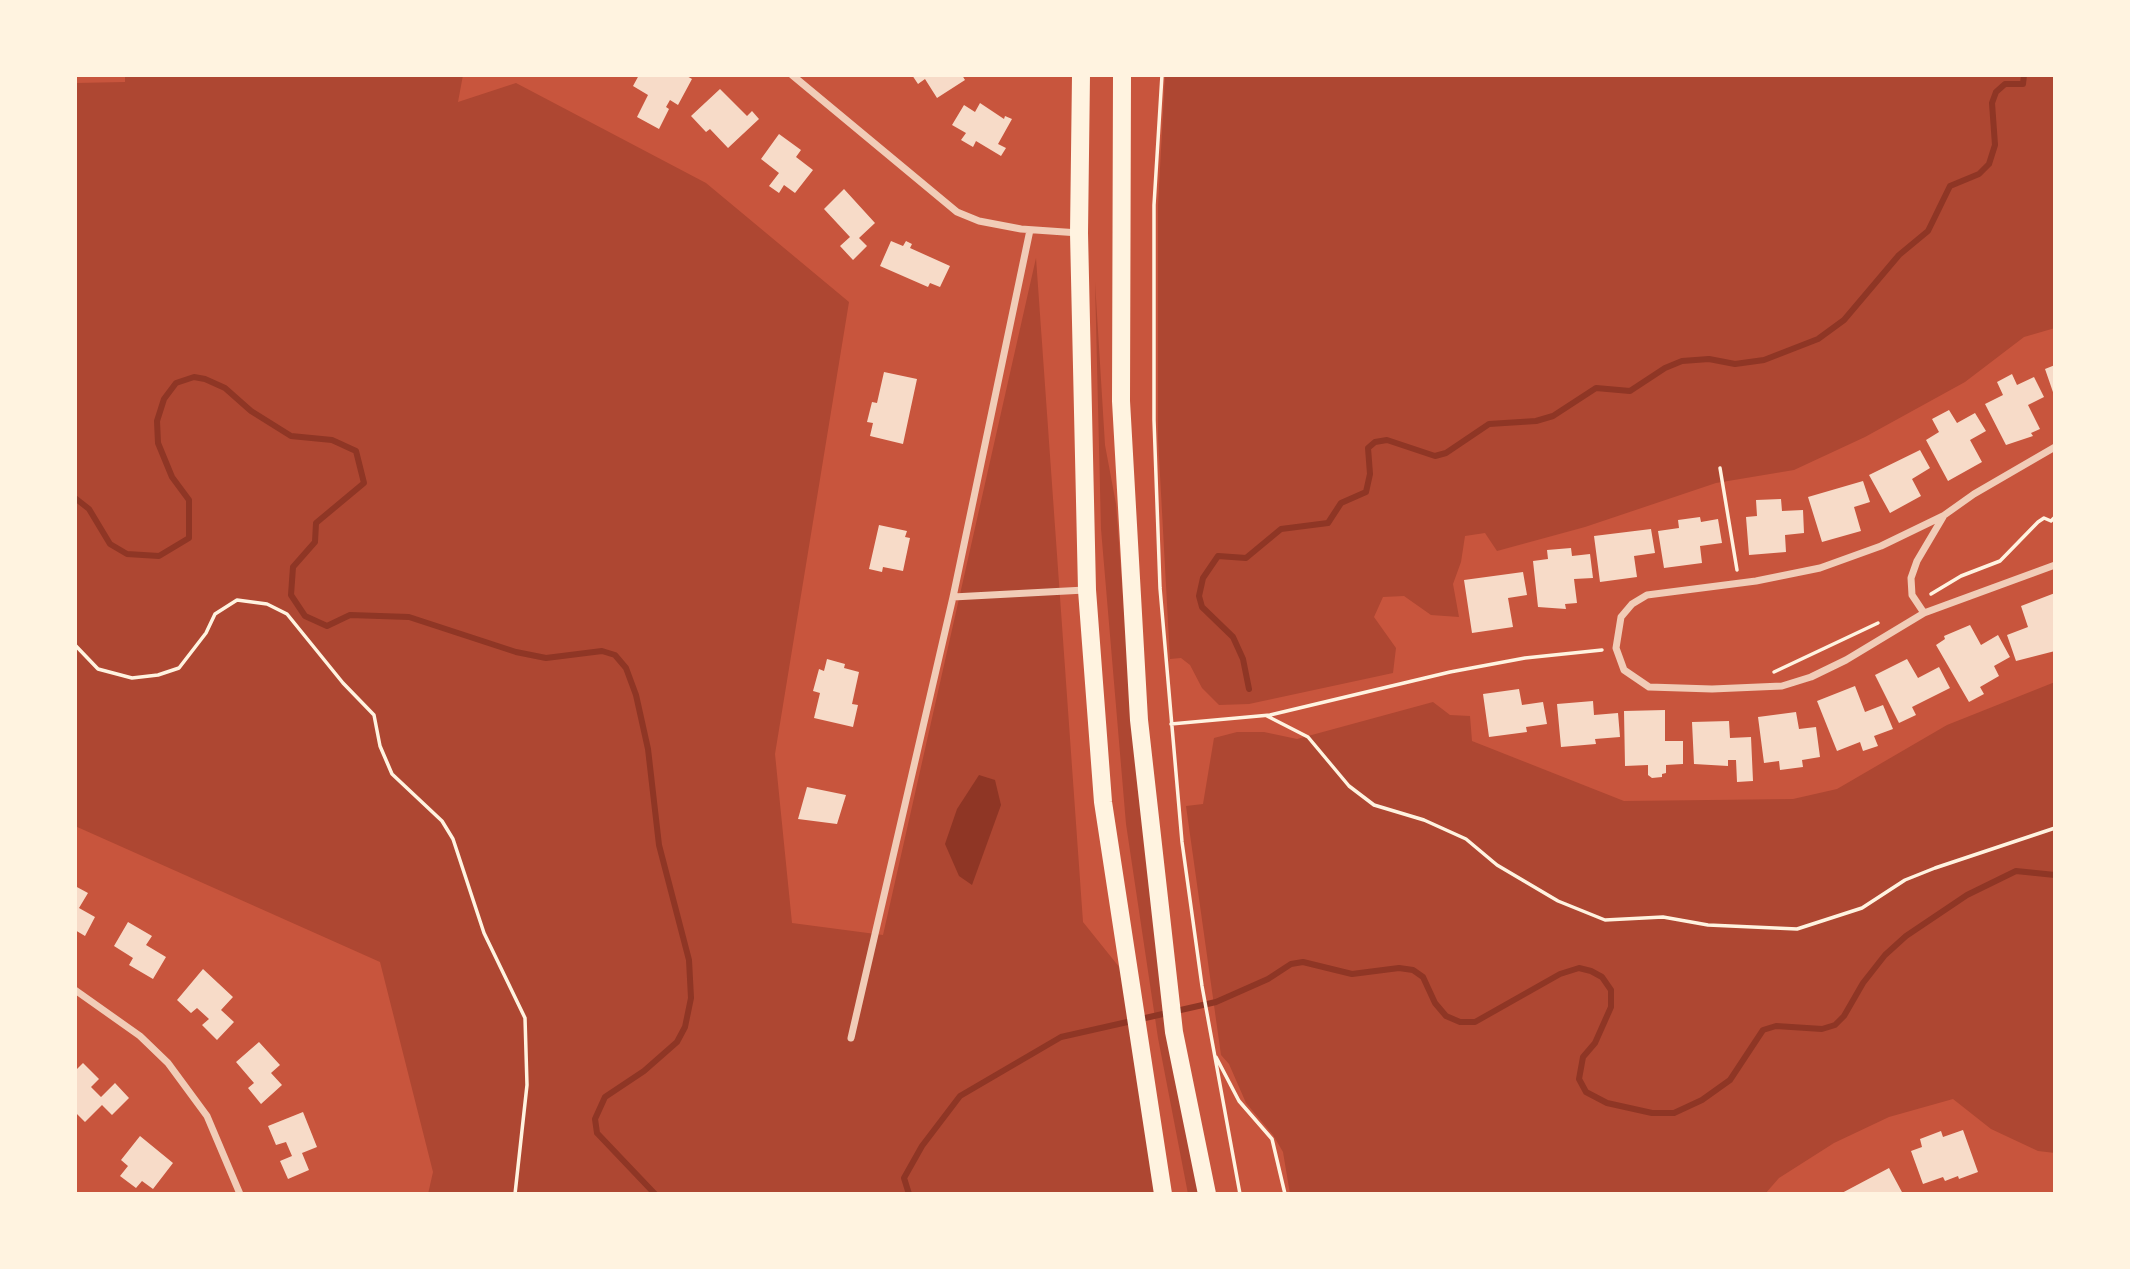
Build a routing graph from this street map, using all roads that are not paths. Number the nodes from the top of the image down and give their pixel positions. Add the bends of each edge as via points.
1 (792, 75) edge
2 (1081, 75) edge
3 (1122, 75) edge
4 (1031, 230) junction
5 (1079, 233) junction
6 (2055, 447) edge
7 (1943, 516) junction
8 (2055, 565) edge
9 (1087, 590) junction
10 (953, 597) junction
11 (1924, 614) junction
12 (75, 990) edge
13 (851, 1038) dead end
14 (240, 1194) edge
15 (1163, 1194) edge
16 (1207, 1194) edge

1 - 4 street via 957,212 979,221
2 - 5 main road
3 - 16 main road via 1121,401 1139,720 1174,1032
4 - 5 street
4 - 10 street
5 - 9 main road
6 - 7 street
7 - 11 street via 1911,578 1912,594
7 - 11 street via 1820,568 1647,595 1621,617 1616,648 1624,670 1649,687 1782,686 1846,660
8 - 11 street
9 - 10 street
9 - 15 main road via 1103,802
10 - 13 street
12 - 14 street via 141,1036 168,1063 207,1116

